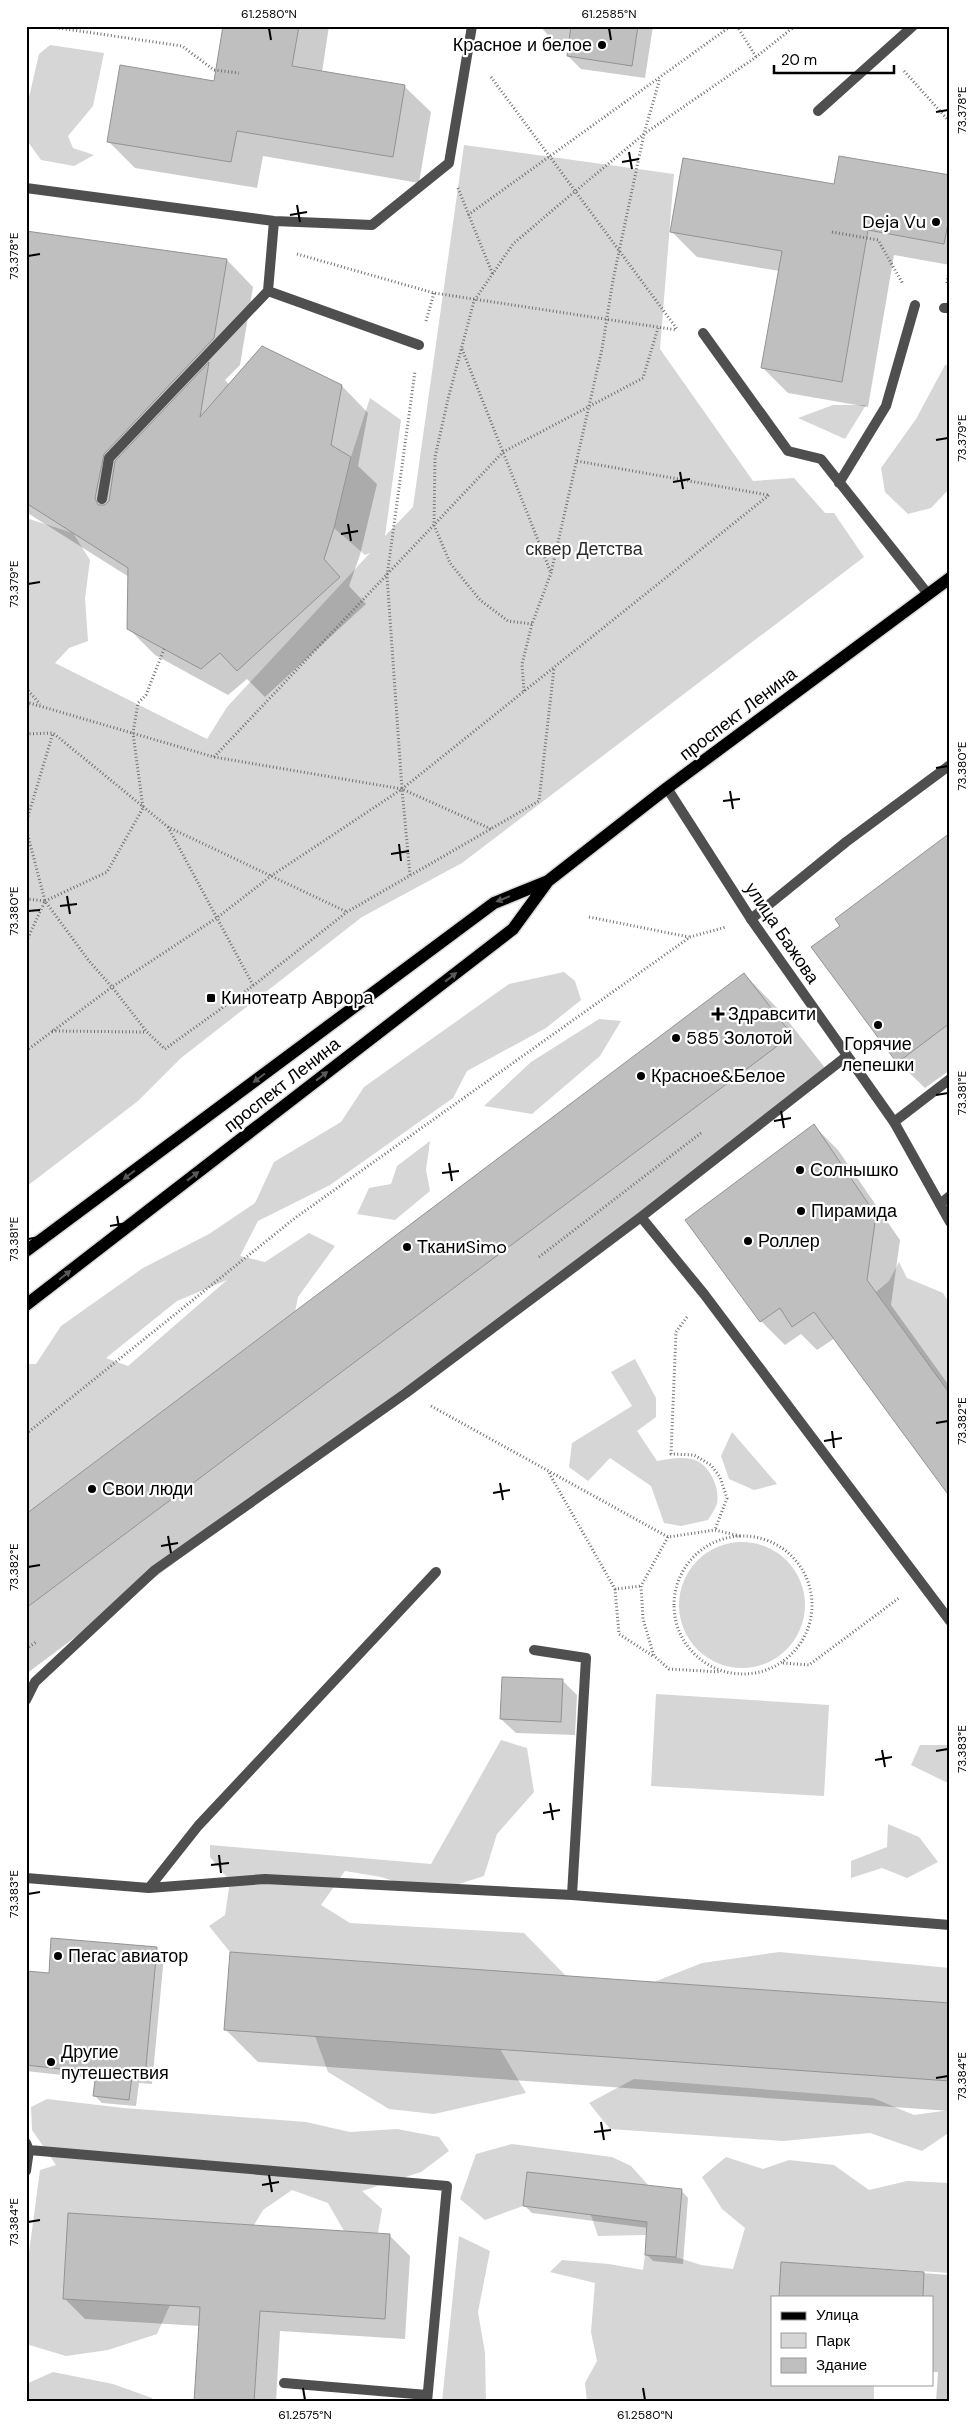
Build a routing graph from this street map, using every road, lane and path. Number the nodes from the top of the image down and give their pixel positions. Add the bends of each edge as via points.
1 (45, 26) edge
2 (472, 26) edge
3 (731, 26) edge
4 (737, 26) edge
5 (795, 26) edge
6 (913, 26) edge
7 (469, 47) junction
8 (886, 50) junction
9 (756, 56) junction
10 (239, 73) dead end
11 (660, 78) junction
12 (818, 111) dead end
13 (950, 122) edge
14 (644, 134) junction
15 (549, 157) junction
16 (448, 163) junction
17 (26, 188) edge
18 (576, 192) junction
19 (468, 214) junction
20 (274, 221) junction
21 (832, 232) dead end
22 (272, 247) junction
23 (619, 253) junction
24 (493, 276) junction
25 (268, 291) junction
26 (434, 293) junction
27 (474, 301) junction
28 (915, 305) joint
29 (606, 319) junction
30 (658, 328) junction
31 (677, 330) junction
32 (704, 333) joint
33 (419, 345) junction
34 (462, 348) junction
35 (589, 406) junction
36 (503, 452) junction
37 (577, 461) junction
38 (839, 482) junction
39 (102, 499) dead end
40 (434, 525) junction
41 (551, 573) junction
42 (387, 576) junction
43 (950, 578) edge
44 (928, 594) junction
45 (532, 624) junction
46 (164, 649) dead end
47 (554, 668) junction
48 (26, 688) edge
49 (524, 691) junction
50 (26, 702) edge
51 (41, 706) junction
52 (53, 733) junction
53 (133, 733) junction
54 (26, 734) edge
55 (214, 757) junction
56 (950, 766) edge
57 (667, 788) junction
58 (402, 789) junction
59 (142, 808) junction
60 (26, 822) edge
61 (168, 827) junction
62 (26, 828) edge
63 (492, 829) junction
64 (410, 875) junction
65 (271, 876) junction
66 (548, 881) junction
67 (26, 899) edge
68 (45, 901) junction
69 (347, 912) junction
70 (589, 916) dead end
71 (218, 917) junction
72 (751, 919) junction
73 (690, 937) junction
74 (26, 942) edge
75 (254, 985) junction
76 (112, 987) junction
77 (52, 1031) junction
78 (147, 1032) junction
79 (26, 1051) edge
80 (847, 1056) junction
81 (950, 1079) edge
82 (894, 1122) junction
83 (950, 1196) edge
84 (940, 1204) junction
85 (641, 1217) junction
86 (950, 1222) edge
87 (26, 1250) edge
88 (704, 1294) junction
89 (26, 1305) edge
90 (406, 1393) junction
91 (26, 1434) edge
92 (548, 1472) junction
93 (715, 1530) junction
94 (742, 1536) junction
95 (668, 1537) junction
96 (436, 1572) dead end
97 (921, 1582) junction
98 (641, 1586) junction
99 (615, 1589) junction
100 (950, 1621) edge
101 (534, 1650) dead end
102 (654, 1656) junction
103 (782, 1663) junction
104 (725, 1672) junction
105 (26, 1700) edge
106 (26, 1878) edge
107 (149, 1888) junction
108 (572, 1895) junction
109 (950, 1925) edge
110 (27, 2147) edge
111 (26, 2171) edge
112 (284, 2383) dead end
113 (427, 2398) edge

1 - 10 path via 182,46 214,70
2 - 7 street
3 - 11 path
4 - 9 path
5 - 9 path
6 - 8 street
7 - 15 path
7 - 16 street
8 - 12 street
8 - 13 path
9 - 14 path
11 - 14 path
11 - 15 path
14 - 18 path
14 - 23 path
15 - 18 path
15 - 19 path
16 - 19 path
16 - 20 street via 372,226
17 - 20 street
18 - 23 path
18 - 24 path via 513,244
19 - 24 path
20 - 22 street
21 - 28 path via 878,240
22 - 25 street
22 - 26 path
23 - 29 path
23 - 31 path
24 - 27 path
25 - 33 street
25 - 39 street via 109,458
26 - 27 path
26 - 33 path
27 - 29 path
27 - 34 path
28 - 38 street via 886,406
29 - 30 path
29 - 35 path
30 - 31 path
30 - 35 path via 643,378
31 - 32 path
32 - 38 street via 788,451 821,459
33 - 42 path
34 - 36 path
34 - 40 path via 435,457
35 - 36 path
35 - 37 path
36 - 40 path
36 - 41 path
37 - 41 path
37 - 47 path via 769,495
38 - 44 street
40 - 42 path
40 - 45 path via 450,563 480,600 508,621
41 - 45 path
42 - 55 path
42 - 58 path
43 - 44 main road, проспект Ленина
44 - 57 main road, проспект Ленина
45 - 49 path via 522,664
46 - 53 path via 146,694 138,703
47 - 49 path
47 - 63 path via 539,801
48 - 51 path
49 - 58 path
50 - 51 path
51 - 53 path
52 - 54 path
52 - 59 path
52 - 60 path
53 - 55 path
53 - 59 path
55 - 58 path
56 - 72 street via 846,842
57 - 66 main road, проспект Ленина
57 - 72 street, улица Бажова
58 - 63 path
58 - 64 path
58 - 65 path
59 - 61 path
59 - 68 path via 107,872
61 - 65 path
61 - 71 path
62 - 68 path
63 - 64 path
64 - 69 path
65 - 69 path
65 - 71 path
66 -> 87 main road, проспект Ленина via 494,903
89 -> 66 main road, проспект Ленина via 513,929
67 - 68 path
68 - 74 path
68 - 76 path via 88,961
69 - 75 path
70 - 73 path
71 - 75 path
71 - 76 path
72 - 73 path
72 - 80 street, улица Бажова
73 - 91 path via 295,1218
75 - 78 path via 165,1049
76 - 77 path
76 - 78 path
77 - 78 path
77 - 79 path
80 - 82 street, улица Бажова
80 - 85 street
81 - 82 street
82 - 84 street, улица Бажова
83 - 84 street
84 - 86 street, улица Бажова
85 - 88 street
85 - 90 street
88 - 93 path via 676,1332 671,1454 694,1455 711,1465 720,1477 727,1498
88 - 97 street
90 - 92 path
90 - 105 street via 155,1570 35,1682
92 - 95 path
92 - 99 path
93 - 94 path
93 - 95 path
94 - 103 path via 761,1538 779,1546 795,1559 806,1575 812,1594 812,1614 807,1633 797,1650
94 - 104 path via 722,1539 689,1561 674,1597 680,1636 707,1665
95 - 98 path
96 - 107 street via 198,1826
97 - 100 street
97 - 103 path via 809,1665
98 - 99 path
98 - 102 path via 643,1619
99 - 102 path via 619,1634
101 - 108 street via 586,1658
102 - 104 path via 669,1669
103 - 104 path via 764,1672 745,1675
106 - 107 street
107 - 108 street via 265,1880
108 - 109 street
110 - 111 street
110 - 113 street via 446,2186
112 - 113 street

